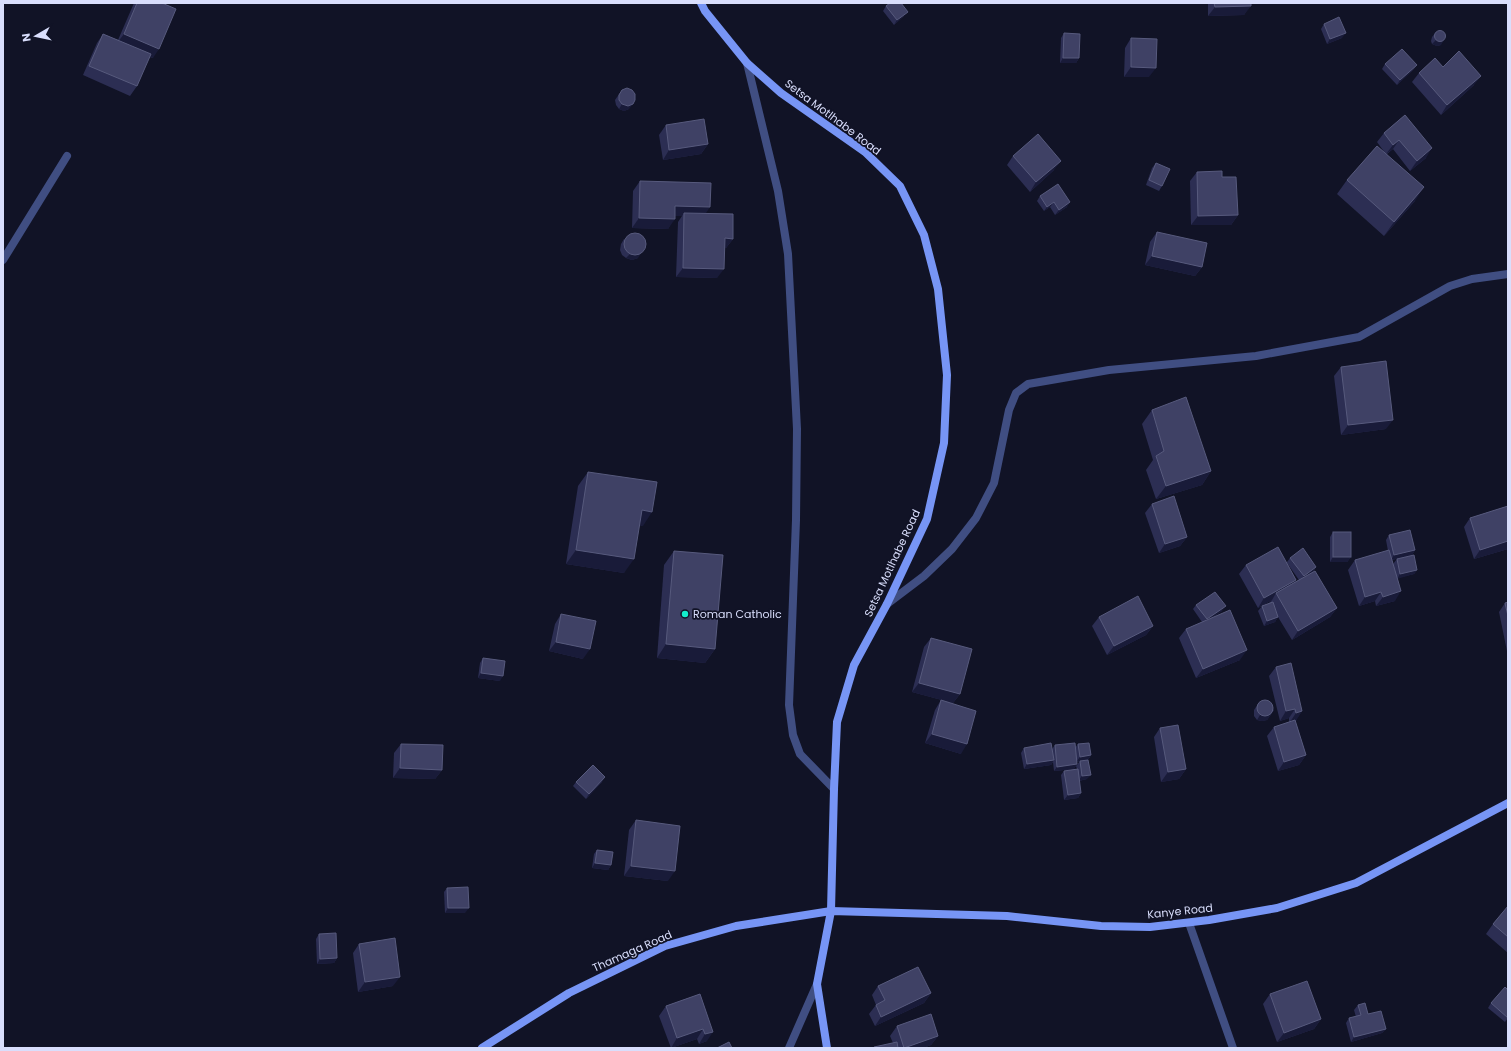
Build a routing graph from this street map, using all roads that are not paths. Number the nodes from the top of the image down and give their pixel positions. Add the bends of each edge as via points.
1 (701, 3) edge
2 (747, 63) junction
3 (67, 156) dead end
4 (3, 260) edge
5 (1508, 274) edge
6 (887, 604) junction
7 (834, 789) junction
8 (1508, 803) edge
9 (831, 911) junction
10 (1190, 922) junction
11 (817, 984) junction
12 (482, 1048) edge
13 (789, 1048) edge
14 (827, 1048) edge
15 (1233, 1048) edge

1 - 2 street, Setsa Motlhabe Road
2 - 6 street, Setsa Motlhabe Road via 780,93 865,152 900,186 924,235 938,289 947,376 944,443 927,519
2 - 7 street via 778,191 788,254 797,430 789,705 793,735 800,754
3 - 4 street
5 - 6 street via 1472,279 1450,286 1359,337 1256,356 1109,370 1028,384 1016,393 1009,410 994,483 976,518 952,549 924,576
6 - 7 street, Setsa Motlhabe Road via 854,665 839,715
7 - 9 street, Setsa Motlhabe Road
8 - 10 street, Kanye Road via 1356,883 1277,908
9 - 10 street, Kanye Road via 1007,916 1101,926 1150,927
9 - 11 street, Setsa Motlhabe Road
9 - 12 street, Thamaga Road via 736,926 665,946 569,993
10 - 15 street
11 - 13 street
11 - 14 street, Setsa Motlhabe Road

